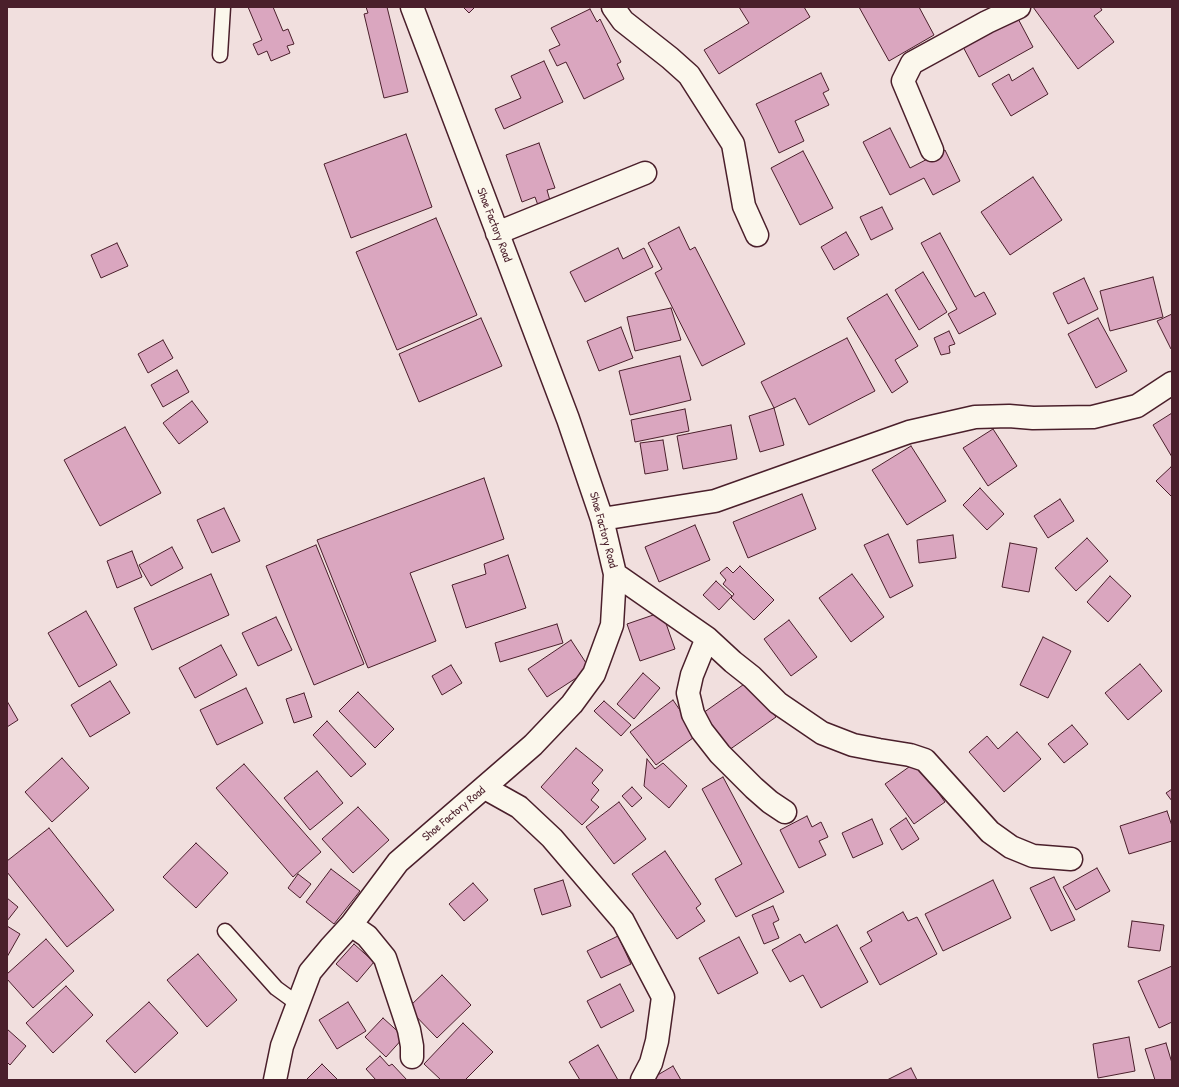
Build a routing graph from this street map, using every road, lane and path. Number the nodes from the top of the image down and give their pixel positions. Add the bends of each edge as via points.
1 (223, 7) edge
2 (412, 7) edge
3 (613, 7) edge
4 (1019, 7) edge
5 (220, 55) dead end
6 (932, 150) dead end
7 (645, 173) dead end
8 (497, 233) junction
9 (757, 235) dead end
10 (1172, 383) edge
11 (602, 519) junction
12 (615, 574) junction
13 (707, 638) junction
14 (485, 788) junction
15 (785, 812) dead end
16 (1071, 859) dead end
17 (351, 925) junction
18 (225, 931) dead end
19 (298, 1004) junction
20 (412, 1057) dead end
21 (274, 1080) edge
22 (642, 1080) edge

1 - 5 lane
2 - 8 street, Shoe Factory Road
3 - 9 street via 623,20 689,75 733,144 744,206
4 - 6 street via 912,63 903,81
7 - 8 street
8 - 11 street, Shoe Factory Road via 568,419
10 - 11 street via 1137,406 1093,418 975,417 909,432 715,501
11 - 12 street, Shoe Factory Road
12 - 13 street
12 - 14 street, Shoe Factory Road via 612,625 594,674 572,704 533,745
13 - 15 street via 692,675 688,693 693,714 702,731 720,754 754,788
13 - 16 street via 778,703 822,733 853,745 925,760 990,832 1011,847 1033,856
14 - 17 street, Shoe Factory Road via 398,862
14 - 22 street via 519,807 552,838 623,920 662,997 657,1041 651,1063
17 - 19 street, Shoe Factory Road via 310,972
17 - 20 street via 367,936 385,958 409,1030
18 - 19 lane via 276,988
19 - 21 street, Shoe Factory Road via 282,1046

